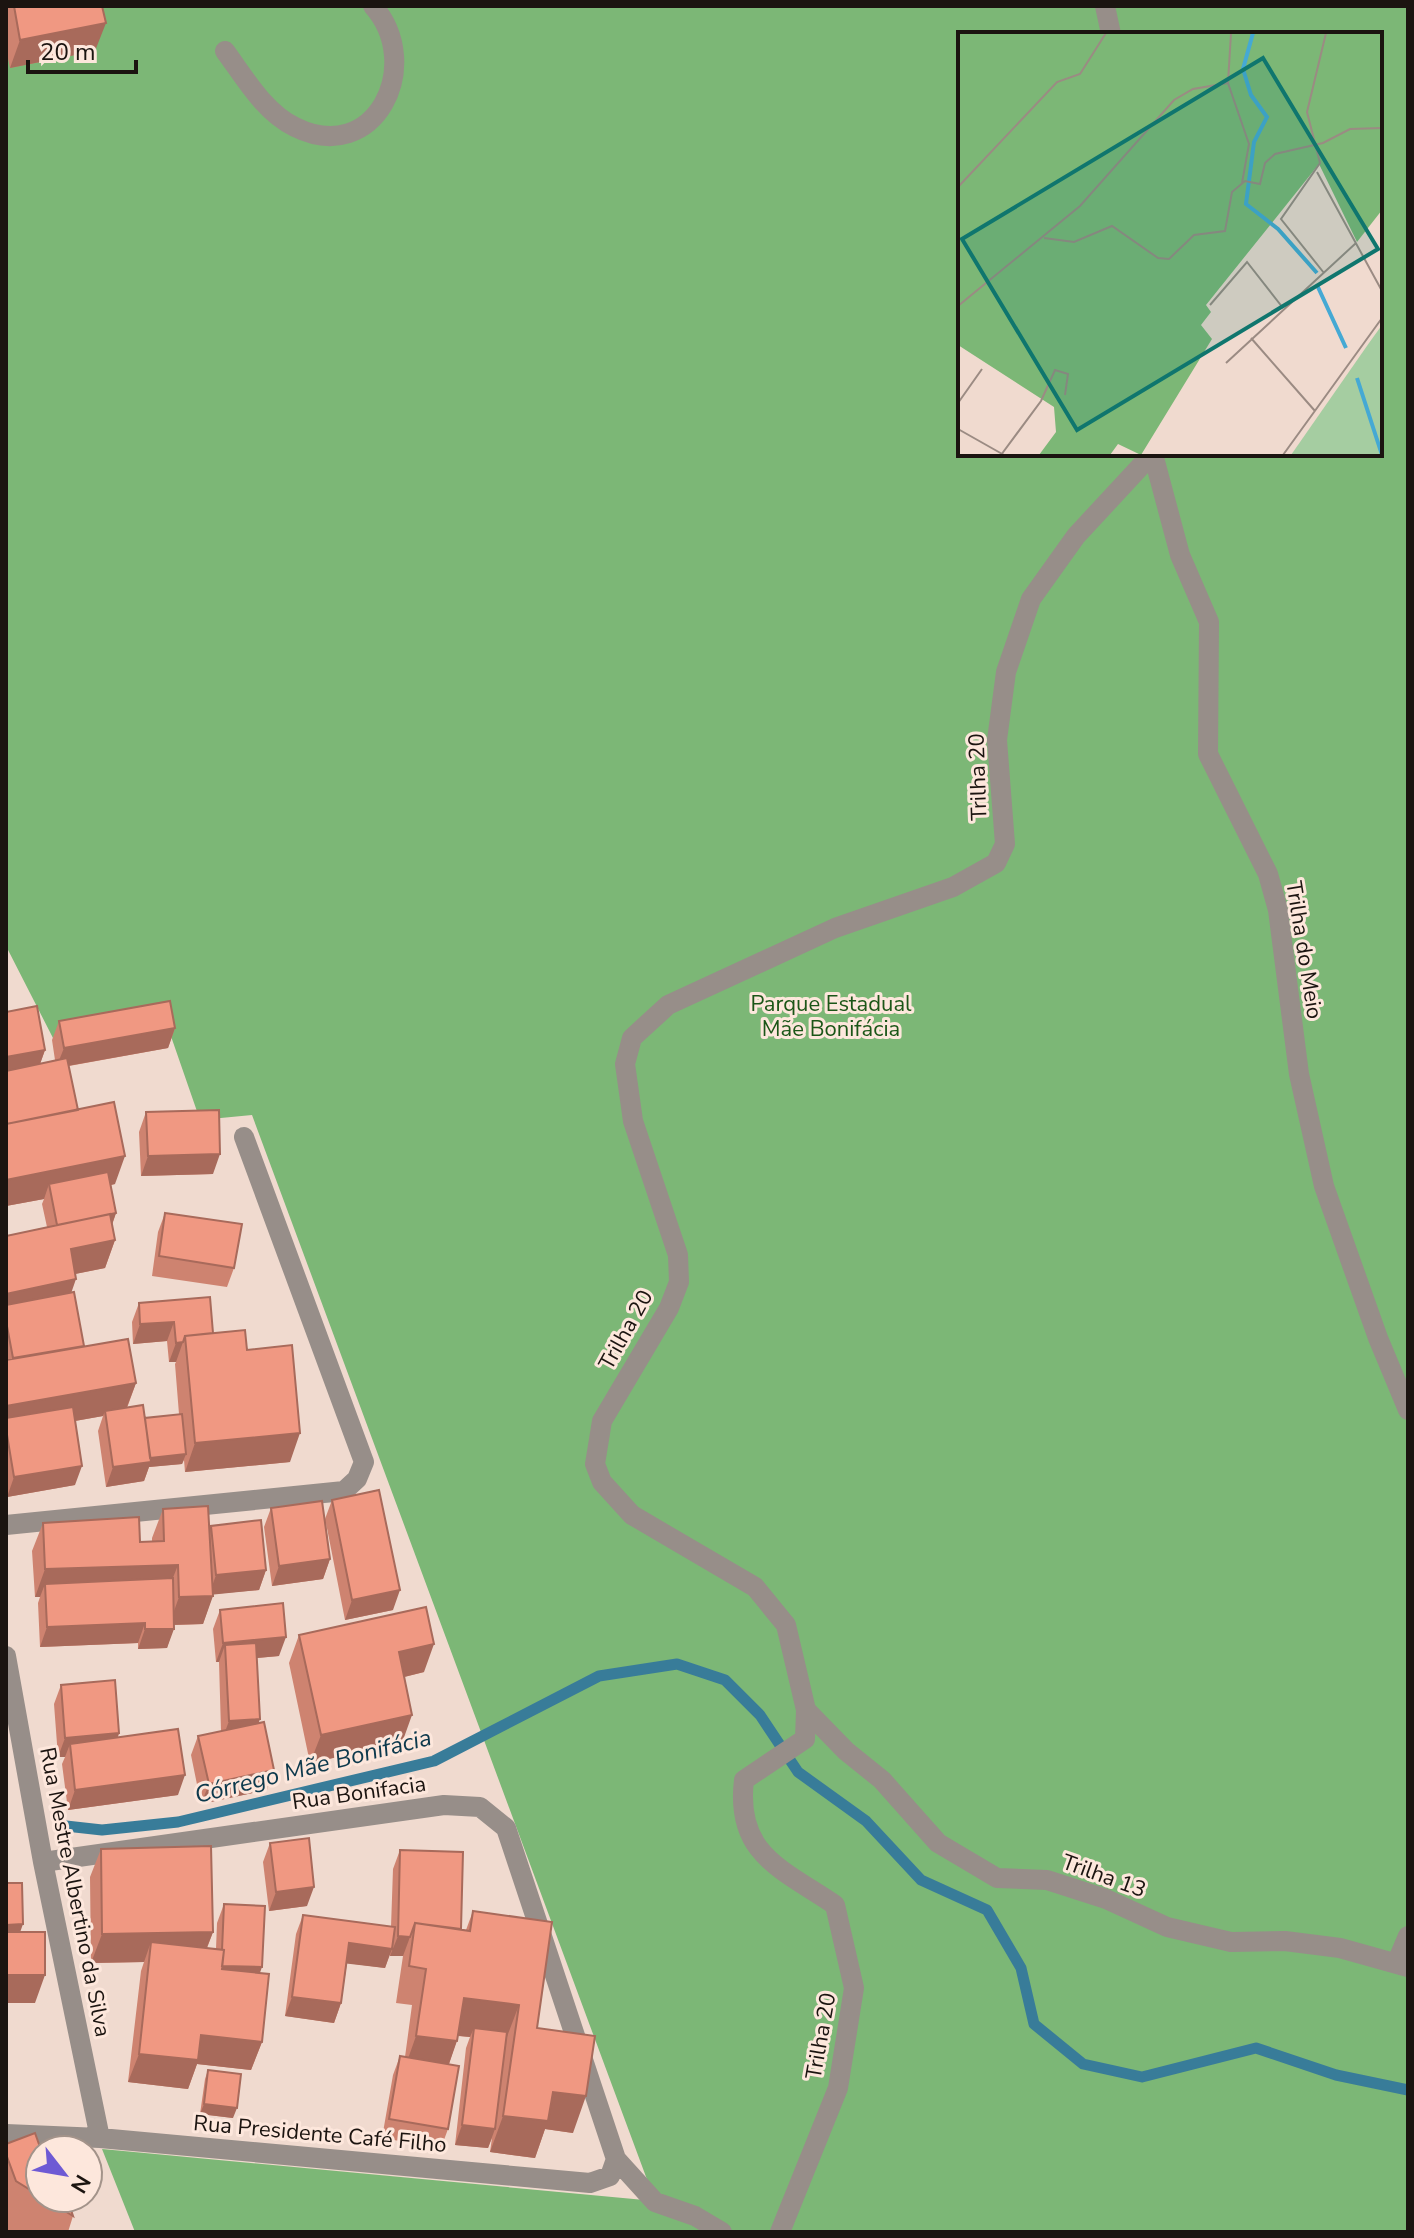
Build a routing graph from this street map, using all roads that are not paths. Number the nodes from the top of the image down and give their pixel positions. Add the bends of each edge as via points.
1 (373, 6) edge
2 (1105, 6) edge
3 (1111, 32) edge
4 (225, 51) dead end
5 (1151, 456) edge
6 (1154, 456) edge
7 (244, 1137) dead end
8 (1408, 1410) edge
9 (6, 1525) edge
10 (6, 1656) edge
11 (806, 1710) junction
12 (43, 1862) junction
13 (1408, 1936) edge
14 (1402, 1964) edge
15 (99, 2134) edge
16 (104, 2138) edge
17 (616, 2159) junction
18 (722, 2232) edge
19 (780, 2232) edge

1 - 4 street via 394,46 394,78 385,105 364,128 334,136 296,128 264,104
2 - 3 street
5 - 11 street, Trilha 20 via 1076,536 1031,599 1006,672 997,740 1005,844 996,863 953,887 835,928 668,1005 632,1038 625,1064 633,1121 678,1255 679,1282 602,1421 595,1464 602,1482 632,1515 755,1587 786,1625
6 - 8 street, Trilha do Meio via 1180,555 1209,622 1208,754 1268,874 1278,910 1299,1074 1324,1186
7 - 9 street via 364,1462 357,1479 344,1491
10 - 12 street, Rua Mestre Albertino da Silva
11 - 14 street, Trilha 13 via 882,1780 938,1843 997,1878 1047,1880 1167,1927 1231,1942 1285,1941
11 - 19 street, Trilha 20 via 805,1739 744,1780 741,1806 760,1855 835,1905 854,1988 838,2088
12 - 15 street, Rua Mestre Albertino da Silva
12 - 17 street, Rua Bonifacia via 444,1805 480,1807 506,1828
13 - 14 street
16 - 17 street, Rua Presidente Café Filho via 590,2183 610,2176
17 - 18 street via 655,2202

